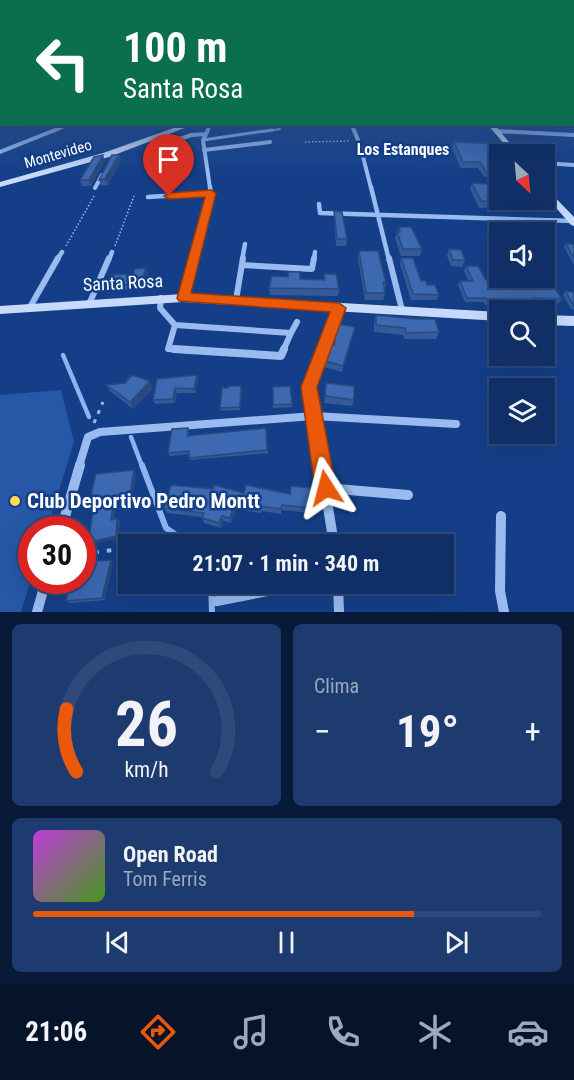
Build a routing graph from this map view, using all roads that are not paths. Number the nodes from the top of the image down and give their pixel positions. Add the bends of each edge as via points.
1 (64, 126) edge
2 (187, 126) edge
3 (210, 126) edge
4 (352, 126) edge
5 (492, 126) edge
6 (280, 129) dead end
7 (496, 131) junction
8 (574, 135) edge
9 (204, 137) junction
10 (181, 138) junction
11 (270, 142) dead end
12 (507, 144) edge
13 (204, 150) junction
14 (0, 152) edge
15 (176, 162) dead end
16 (555, 164) edge
17 (574, 165) edge
18 (106, 168) edge
19 (154, 168) dead end
20 (0, 185) edge
21 (95, 188) dead end
22 (211, 193) junction
23 (148, 198) dead end
24 (555, 201) edge
25 (319, 204) dead end
26 (377, 216) junction
27 (573, 222) edge
28 (245, 244) dead end
29 (62, 252) road end
30 (112, 252) road end
31 (315, 252) dead end
32 (242, 265) junction
33 (161, 298) junction
34 (183, 298) junction
35 (236, 300) junction
36 (90, 302) junction
37 (30, 307) junction
38 (339, 308) junction
39 (0, 310) edge
40 (402, 310) junction
41 (489, 316) edge
42 (555, 320) edge
43 (574, 321) edge
44 (297, 322) dead end
45 (175, 325) junction
46 (291, 333) junction
47 (314, 416) junction
48 (456, 424) dead end
49 (326, 488) junction
50 (408, 495) dead end
51 (65, 516) edge
52 (501, 516) dead end
53 (333, 534) edge
54 (42, 594) edge
55 (252, 594) edge
56 (338, 594) edge
57 (217, 601) dead end
58 (37, 612) edge
59 (339, 612) edge
60 (504, 612) edge

1 - 14 street
2 - 20 street, Montevideo via 109,157
3 - 9 street
4 - 26 street
5 - 7 street
6 - 9 lane
7 - 8 street
7 - 12 street
9 - 10 street via 193,134
9 - 13 street
10 - 15 street
10 - 19 street via 163,146
11 - 13 street
13 - 22 street
16 - 17 street
18 - 21 street
22 - 23 street
22 - 34 street
24 - 27 street
25 - 26 street via 320,213
26 - 27 street
26 - 40 street
28 - 32 street
29 - 37 street
30 - 36 street
31 - 32 street via 312,269
32 - 35 street
33 - 34 street, Santa Rosa
33 - 36 street, Santa Rosa
33 - 45 street via 160,308
34 - 35 street, Santa Rosa
35 - 38 street, Santa Rosa
36 - 37 street, Santa Rosa
37 - 39 street, Santa Rosa
38 - 40 street, Santa Rosa
38 - 47 street via 309,387
40 - 41 street, Santa Rosa
42 - 43 street
44 - 46 street
45 - 46 street
45 - 46 street via 168,349 281,356
47 - 48 street
47 - 49 street
47 - 51 street via 100,432 88,437
49 - 50 street
49 - 53 street
52 - 60 street via 500,591
54 - 58 street
55 - 57 street
56 - 59 street

